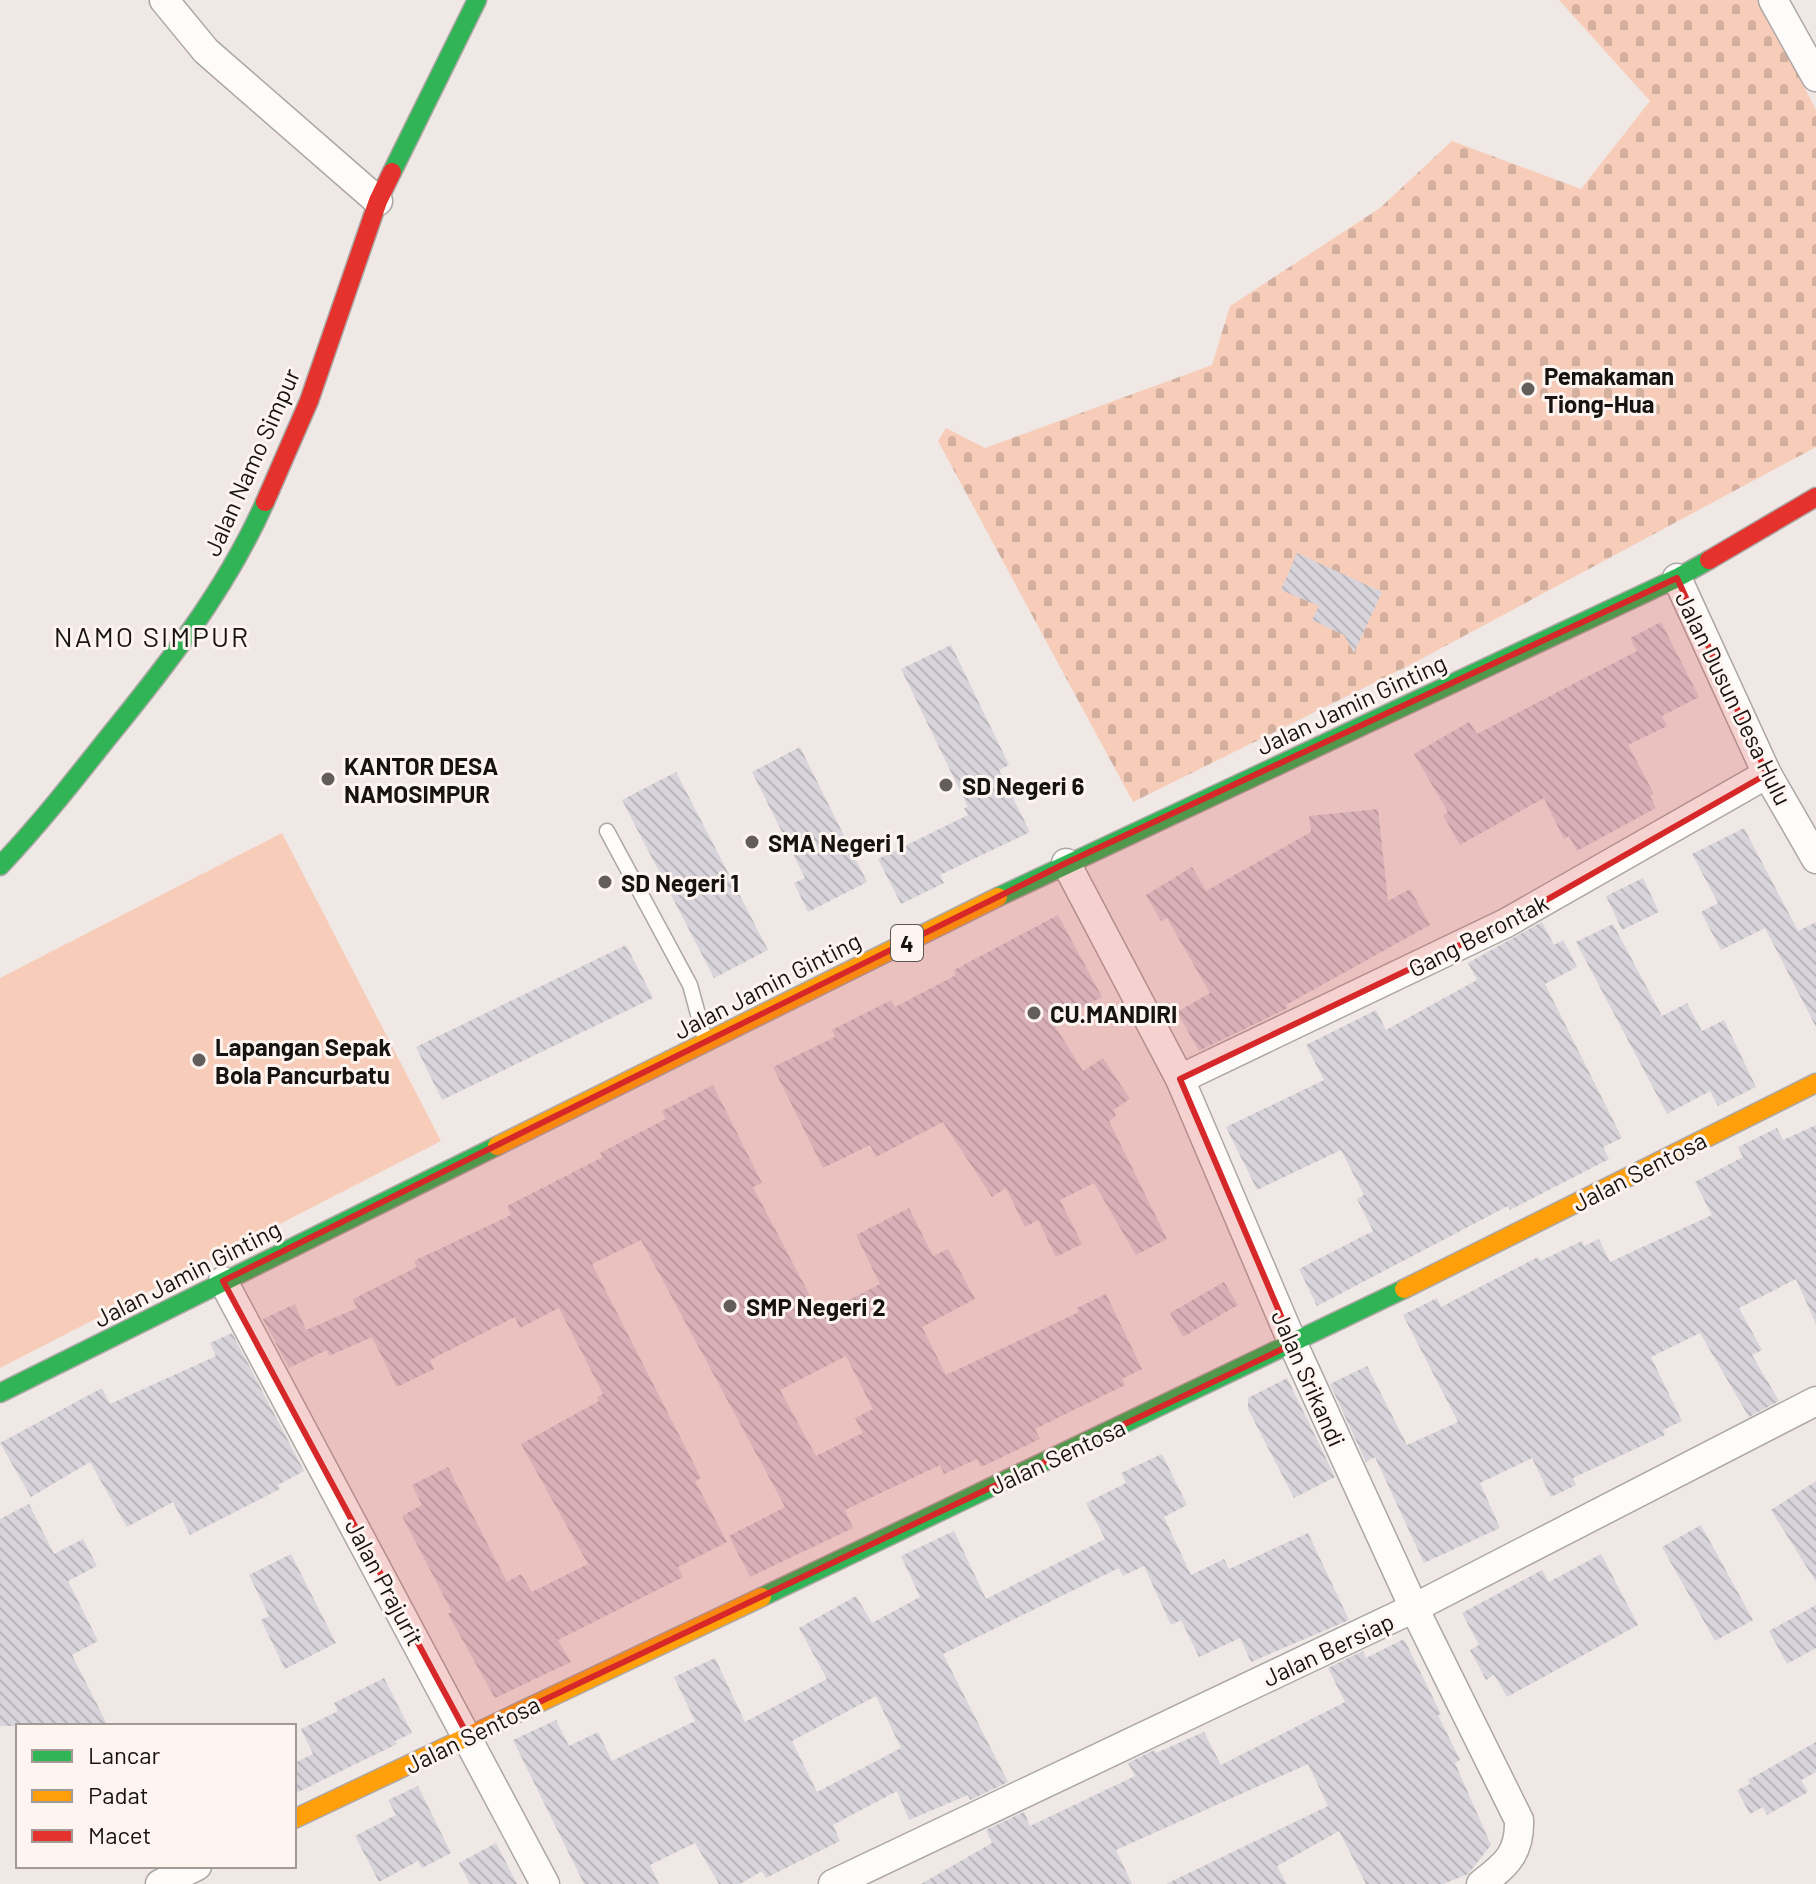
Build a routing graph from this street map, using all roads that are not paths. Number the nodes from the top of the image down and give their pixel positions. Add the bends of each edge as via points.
1 (164, 0) edge
2 (477, 0) edge
3 (1773, 0) edge
4 (1816, 77) edge
5 (378, 201) junction
6 (1816, 497) edge
7 (1677, 578) junction
8 (1767, 774) junction
9 (607, 831) dead end
10 (1816, 859) edge
11 (1066, 863) junction
12 (0, 866) edge
13 (707, 1043) junction
14 (1180, 1079) junction
15 (1816, 1083) edge
16 (223, 1281) junction
17 (1293, 1344) junction
18 (0, 1393) edge
19 (1816, 1401) edge
20 (1414, 1608) junction
21 (468, 1736) junction
22 (296, 1818) edge
23 (193, 1868) edge
24 (160, 1884) edge
25 (545, 1884) edge
26 (833, 1884) edge
27 (1481, 1884) edge

1 - 5 street via 206,51
2 - 5 main road, Jalan Namo Simpur
3 - 4 street
5 - 12 main road, Jalan Namo Simpur via 309,401 247,543 182,646
6 - 7 main road, Jalan Jamin Ginting / 4
7 - 8 street, Jalan Dusun Desa Hulu
7 - 11 main road, Jalan Jamin Ginting / 4
8 - 10 street, Jalan Dusun Desa Hulu
8 - 14 street, Gang Berontak via 1506,923
9 - 13 lane via 690,985
11 - 13 main road, Jalan Jamin Ginting / 4
11 - 14 street, Jalan Srikandi
13 - 16 main road, Jalan Jamin Ginting / 4
14 - 17 street, Jalan Srikandi
15 - 17 main road, Jalan Sentosa
16 - 18 main road, Jalan Jamin Ginting / 4
16 - 21 street, Jalan Prajurit
17 - 20 street, Jalan Srikandi
17 - 21 main road, Jalan Sentosa
19 - 20 street, Jalan Bersiap
20 - 26 street, Jalan Bersiap
20 - 27 street, Jalan Srikandi via 1519,1820 1520,1843 1501,1869
21 - 22 main road, Jalan Sentosa
21 - 25 street, Jalan Prajurit
23 - 24 street

